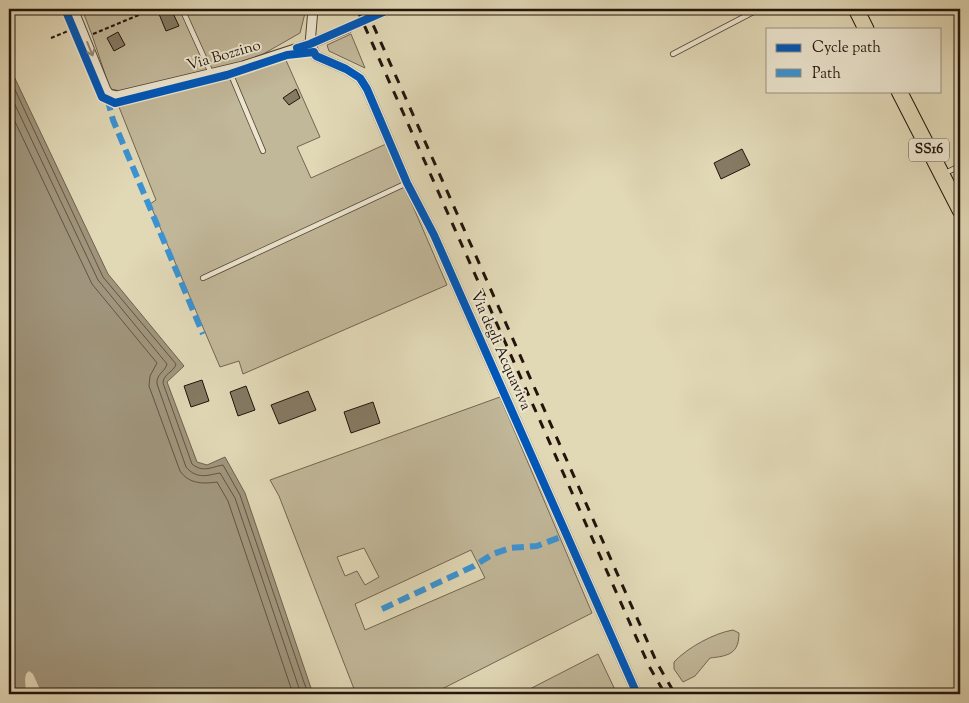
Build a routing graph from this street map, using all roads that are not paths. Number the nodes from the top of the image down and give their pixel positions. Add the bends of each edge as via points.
1 (73, 9) edge
2 (182, 9) edge
3 (313, 9) edge
4 (390, 9) edge
5 (759, 9) edge
6 (856, 9) edge
7 (373, 16) tunnel mouth
8 (348, 28) tunnel mouth
9 (866, 28) edge
10 (310, 44) junction
11 (673, 54) dead end
12 (229, 70) junction
13 (211, 75) junction
14 (900, 92) edge
15 (263, 151) dead end
16 (960, 166) edge
17 (942, 175) junction
18 (407, 183) junction
19 (960, 210) edge
20 (203, 278) dead end
21 (637, 694) edge

1 -> 13 street, Via Bozzino via 106,90 113,95 121,96
2 - 13 lane
3 - 10 street
4 - 7 street
5 - 11 lane
6 - 9 main road
8 - 10 street, Via Bozzino
10 - 12 street, Via Bozzino
10 - 18 street, Via degli Acquaviva via 316,56 360,78
12 - 13 street, Via Bozzino
12 - 15 lane
14 - 17 main road, SS16
16 - 17 lane
17 - 19 main road, SS16
18 - 20 lane
18 - 21 street, Via degli Acquaviva via 434,235

